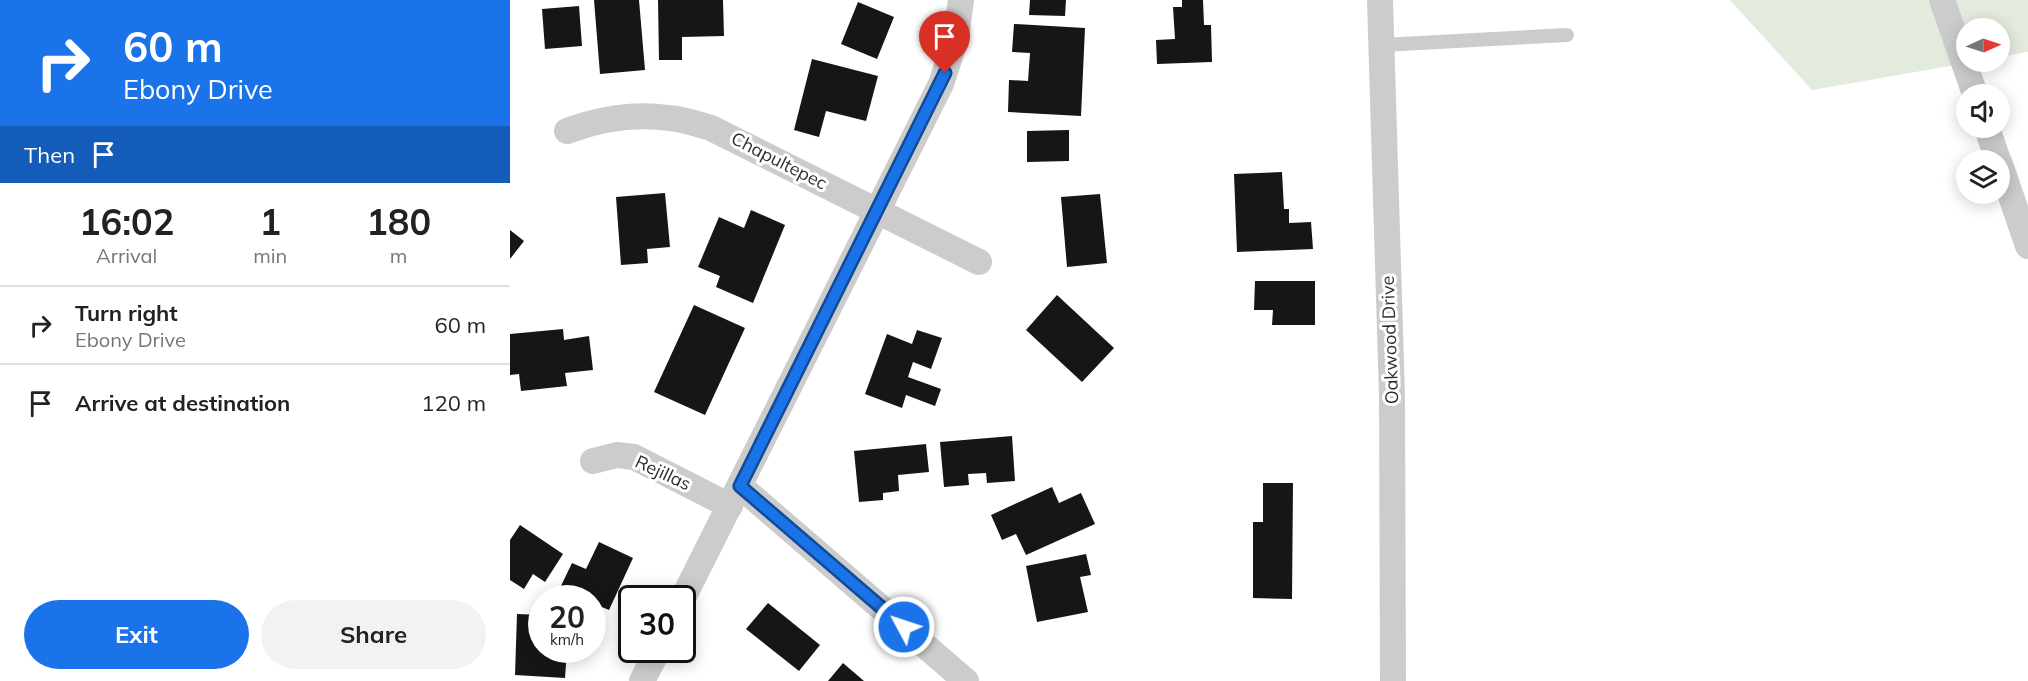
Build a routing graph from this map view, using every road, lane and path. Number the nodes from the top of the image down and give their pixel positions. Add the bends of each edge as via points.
1 (961, 0) edge
2 (1380, 0) edge
3 (1942, 0) edge
4 (1566, 35) dead end
5 (1382, 45) junction
6 (1971, 84) edge
7 (567, 131) dead end
8 (2010, 194) edge
9 (878, 211) junction
10 (2028, 246) edge
11 (979, 261) dead end
12 (593, 461) dead end
13 (735, 496) junction
14 (690, 585) edge
15 (651, 663) edge
16 (642, 681) edge
17 (966, 681) edge
18 (1393, 681) edge

1 - 9 street via 956,38 941,84
2 - 5 street, Oakwood Drive
3 - 6 street
4 - 5 lane
5 - 18 street, Oakwood Drive via 1392,397
7 - 9 street, Chapultepec via 628,116 670,118 711,128
8 - 10 street
9 - 11 street, Chapultepec
9 - 13 street
12 - 13 street, Rejillas via 617,455 634,457
13 - 14 street
13 - 17 street, Rejillas
15 - 16 street

